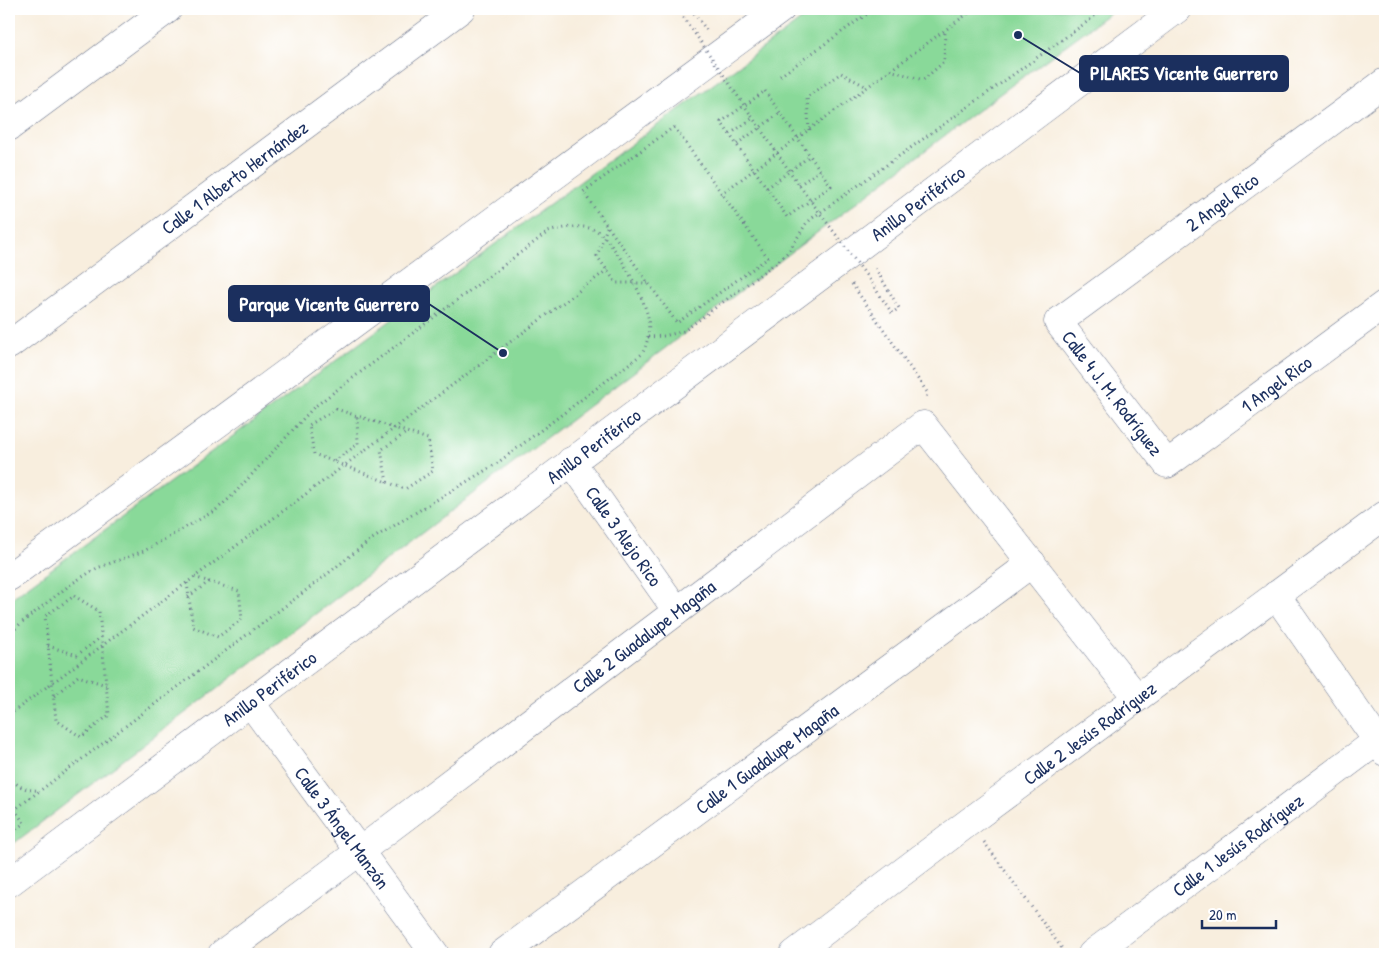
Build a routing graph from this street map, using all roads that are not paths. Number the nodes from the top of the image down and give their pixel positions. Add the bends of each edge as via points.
1 (168, 9) edge
2 (461, 9) edge
3 (781, 9) edge
4 (1177, 9) edge
5 (1385, 82) edge
6 (9, 127) edge
7 (1385, 304) edge
8 (1058, 322) joint
9 (9, 345) edge
10 (571, 461) junction
11 (1167, 464) joint
12 (1385, 515) edge
13 (1032, 563) junction
14 (9, 577) edge
15 (1276, 595) junction
16 (678, 611) junction
17 (1137, 698) junction
18 (250, 702) junction
19 (1383, 743) edge
20 (360, 851) junction
21 (9, 883) edge
22 (222, 954) edge
23 (435, 954) edge
24 (502, 954) edge
25 (794, 954) edge
26 (1092, 954) edge

1 - 6 street
2 - 9 street, Calle 1 Alberto Hernández
3 - 14 street
4 - 10 street, Anillo Periférico
5 - 8 street, 2 Angel Rico
7 - 11 street, 1 Angel Rico
8 - 11 street, Calle 4 J. M. Rodríguez
10 - 16 street, Calle 3 Alejo Rico
10 - 18 street, Anillo Periférico
12 - 15 street, Calle 2 Jesús Rodríguez
13 - 16 street, Calle 2 Guadalupe Magaña via 923,425
13 - 17 street
13 - 24 street, Calle 1 Guadalupe Magaña
15 - 17 street, Calle 2 Jesús Rodríguez
15 - 19 street
16 - 20 street, Calle 2 Guadalupe Magaña
17 - 25 street, Calle 2 Jesús Rodríguez
18 - 20 street, Calle 3 Ángel Manzón
18 - 21 street, Anillo Periférico
19 - 26 street, Calle 1 Jesús Rodríguez
20 - 22 street, Calle 2 Guadalupe Magaña
20 - 23 street, Calle 3 Ángel Manzón

